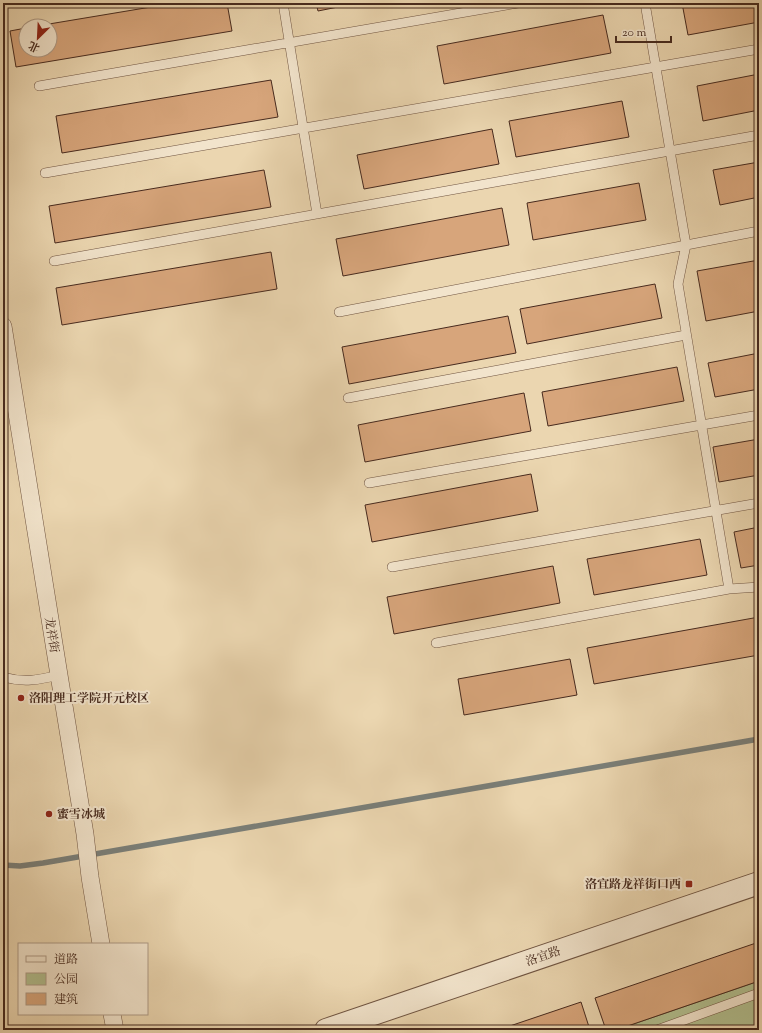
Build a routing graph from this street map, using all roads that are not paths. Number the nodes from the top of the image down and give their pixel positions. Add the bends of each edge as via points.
1 (284, 3) edge
2 (518, 3) edge
3 (645, 3) edge
4 (290, 43) junction
5 (759, 49) edge
6 (656, 67) junction
7 (39, 86) dead end
8 (303, 128) junction
9 (759, 135) edge
10 (670, 151) junction
11 (46, 172) dead end
12 (317, 214) junction
13 (759, 231) edge
14 (686, 245) junction
15 (54, 261) dead end
16 (339, 312) dead end
17 (3, 326) edge
18 (686, 334) junction
19 (348, 398) dead end
20 (759, 415) edge
21 (702, 425) junction
22 (369, 483) dead end
23 (759, 503) edge
24 (716, 510) junction
25 (392, 567) dead end
26 (759, 587) edge
27 (729, 589) junction
28 (436, 643) dead end
29 (59, 675) junction
30 (3, 677) edge
31 (759, 883) edge
32 (759, 897) edge
33 (101, 943) edge
34 (759, 993) edge
35 (112, 1015) edge
36 (115, 1030) edge
37 (326, 1030) edge
38 (368, 1030) edge
39 (657, 1030) edge

1 - 4 lane
2 - 4 lane
3 - 6 lane
4 - 7 lane
4 - 8 lane
5 - 6 lane
6 - 8 lane
6 - 10 lane
8 - 11 lane
8 - 12 lane
9 - 10 lane
10 - 12 lane
10 - 14 lane
12 - 15 lane
13 - 14 lane
14 - 16 lane
14 - 18 lane via 678,284
17 - 29 street, 龙祥街
18 - 19 lane
18 - 21 lane
20 - 21 lane
21 - 22 lane
21 - 24 lane
23 - 24 lane
24 - 25 lane
24 - 27 lane
26 - 27 lane
27 - 28 lane
29 - 30 lane via 31,681
29 - 33 street, 龙祥街
31 - 37 street, 洛宜路
32 - 38 street, 洛宜路
34 - 39 lane
35 - 36 street

